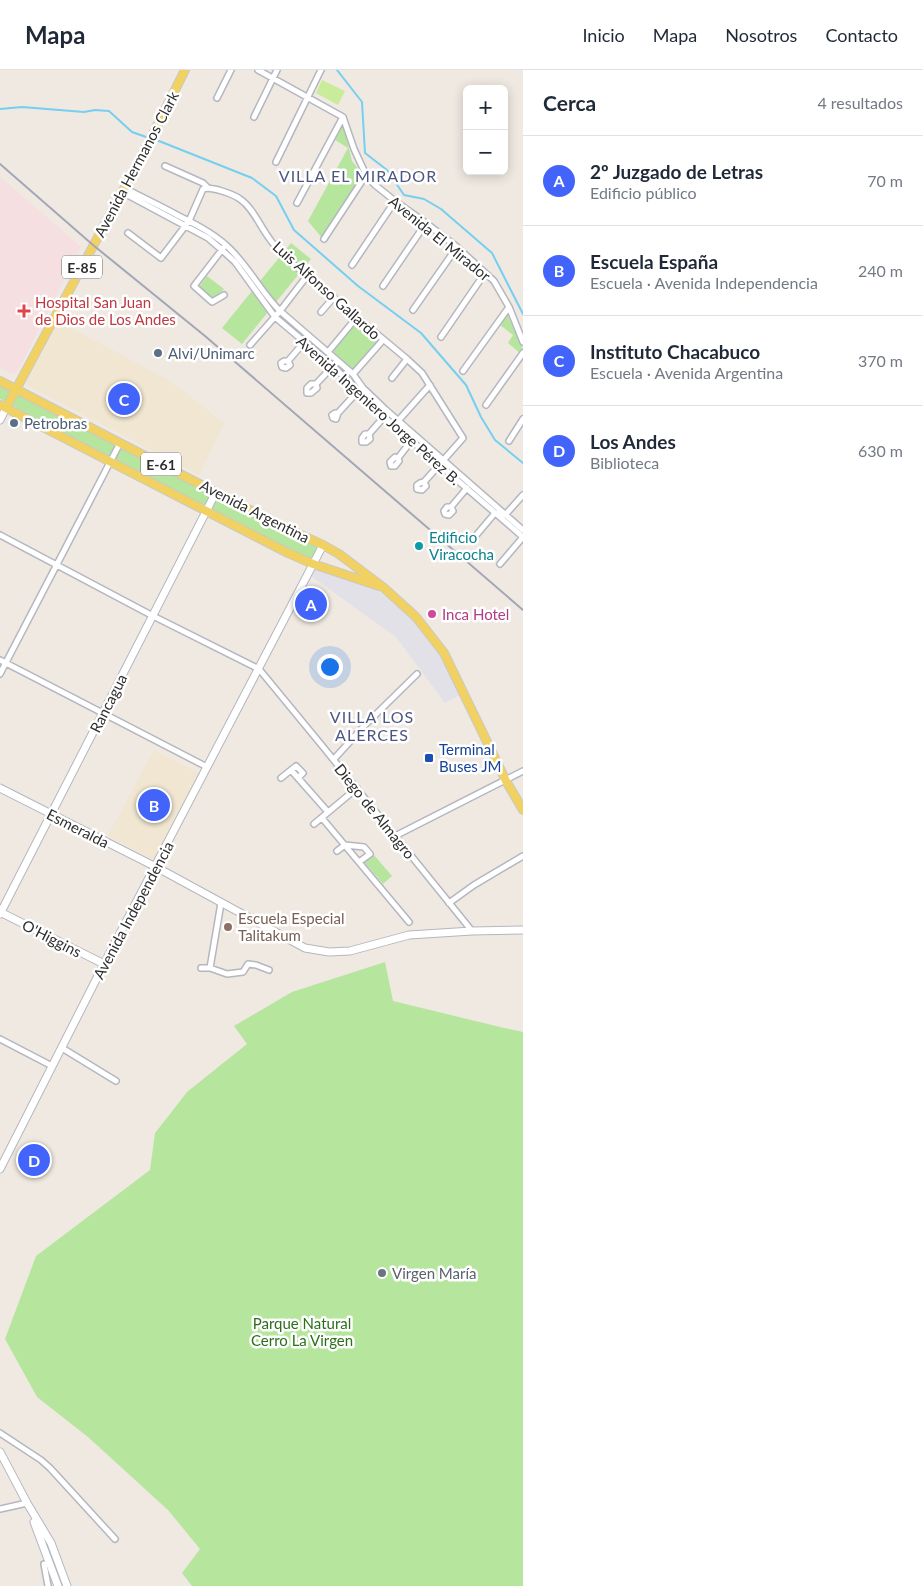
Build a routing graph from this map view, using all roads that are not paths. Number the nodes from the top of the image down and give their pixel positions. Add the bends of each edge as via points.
1 (185, 70) edge
2 (231, 70) edge
3 (258, 70) edge
4 (277, 70) edge
5 (322, 70) edge
6 (273, 78) junction
7 (217, 98) dead end
8 (309, 98) junction
9 (254, 117) dead end
10 (343, 117) junction
11 (276, 162) dead end
12 (165, 166) dead end
13 (366, 175) junction
14 (207, 188) junction
15 (123, 190) junction
16 (396, 201) junction
17 (297, 203) dead end
18 (187, 223) junction
19 (426, 223) junction
20 (128, 232) dead end
21 (324, 239) dead end
22 (226, 244) junction
23 (457, 248) junction
24 (222, 250) junction
25 (352, 265) dead end
26 (246, 273) junction
27 (485, 273) junction
28 (307, 276) junction
29 (383, 286) dead end
30 (224, 295) dead end
31 (334, 297) junction
32 (509, 307) junction
33 (413, 310) dead end
34 (280, 312) junction
35 (321, 312) dead end
36 (275, 317) junction
37 (356, 317) junction
38 (309, 336) junction
39 (441, 337) dead end
40 (383, 340) junction
41 (305, 342) junction
42 (523, 342) edge
43 (250, 345) dead end
44 (328, 352) junction
45 (523, 353) edge
46 (407, 359) junction
47 (288, 361) dead end
48 (333, 366) junction
49 (463, 370) dead end
50 (354, 374) junction
51 (392, 378) dead end
52 (0, 381) edge
53 (316, 384) dead end
54 (430, 385) junction
55 (16, 389) junction
56 (361, 389) junction
57 (486, 405) dead end
58 (3, 406) edge
59 (338, 413) dead end
60 (384, 417) junction
61 (523, 419) edge
62 (0, 420) edge
63 (396, 423) junction
64 (369, 434) dead end
65 (412, 440) junction
66 (509, 440) dead end
67 (120, 443) junction
68 (398, 458) dead end
69 (110, 462) junction
70 (442, 463) junction
71 (424, 482) dead end
72 (467, 488) junction
73 (216, 492) junction
74 (523, 495) edge
75 (451, 507) dead end
76 (207, 510) junction
77 (495, 513) junction
78 (505, 515) junction
79 (523, 530) edge
80 (0, 535) edge
81 (523, 537) edge
82 (473, 539) dead end
83 (323, 545) junction
84 (312, 564) junction
85 (500, 564) dead end
86 (56, 565) junction
87 (384, 588) junction
88 (153, 616) junction
89 (3, 662) edge
90 (259, 669) junction
91 (0, 674) edge
92 (417, 674) dead end
93 (103, 714) junction
94 (334, 760) junction
95 (207, 767) junction
96 (291, 770) junction
97 (523, 771) edge
98 (281, 778) dead end
99 (298, 778) junction
100 (506, 781) junction
101 (0, 788) edge
102 (357, 788) junction
103 (523, 810) edge
104 (328, 812) junction
105 (51, 815) junction
106 (322, 818) junction
107 (314, 824) dead end
108 (395, 836) junction
109 (345, 845) junction
110 (337, 851) dead end
111 (523, 856) edge
112 (359, 862) junction
113 (156, 867) junction
114 (222, 903) junction
115 (449, 903) junction
116 (0, 913) edge
117 (409, 922) dead end
118 (523, 930) edge
119 (472, 931) junction
120 (104, 964) junction
121 (201, 968) dead end
122 (210, 968) junction
123 (268, 970) dead end
124 (0, 1039) edge
125 (62, 1048) junction
126 (52, 1066) junction
127 (116, 1081) dead end
128 (1, 1165) edge
129 (0, 1433) edge
130 (0, 1452) edge
131 (27, 1502) junction
132 (0, 1509) edge
133 (115, 1539) dead end
134 (44, 1564) dead end
135 (48, 1586) edge
136 (58, 1586) edge
137 (67, 1586) edge

1 - 15 main road, Avenida Hermanos Clark / E-85
2 - 7 street
3 - 6 street
4 - 6 street
5 - 8 street
6 - 8 street
6 - 9 street
8 - 10 street
8 - 11 street
10 - 13 street, Avenida El Mirador
10 - 17 street
12 - 14 street, Luis Alfonso Gallardo
13 - 16 street, Avenida El Mirador
13 - 21 street
14 - 18 street via 203,189
14 - 28 street, Luis Alfonso Gallardo via 241,200 270,240
15 - 18 street, Avenida Ingeniero Jorge Pérez B.
15 - 55 main road, Avenida Hermanos Clark / E-85
16 - 19 street, Avenida El Mirador
16 - 25 street
18 - 20 street via 161,258
18 - 22 street, Avenida Ingeniero Jorge Pérez B.
18 - 24 street, Avenida Ingeniero Jorge Pérez B.
19 - 23 street, Avenida El Mirador
19 - 29 street
22 - 24 street
22 - 26 street, Avenida Ingeniero Jorge Pérez B. via 240,258
23 - 27 street, Avenida El Mirador
23 - 33 street
24 - 26 street, Avenida Ingeniero Jorge Pérez B.
24 - 30 street via 194,286 212,302
26 - 34 street, Avenida Ingeniero Jorge Pérez B.
26 - 36 street, Avenida Ingeniero Jorge Pérez B.
27 - 32 street, Avenida El Mirador via 494,281
27 - 39 street
28 - 31 street, Luis Alfonso Gallardo
28 - 34 street
31 - 35 street
31 - 37 street, Luis Alfonso Gallardo
32 - 42 street, Avenida El Mirador
32 - 49 street
34 - 36 street
34 - 38 street, Avenida Ingeniero Jorge Pérez B.
36 - 41 street, Avenida Ingeniero Jorge Pérez B.
36 - 43 street
37 - 40 street, Luis Alfonso Gallardo
37 - 44 street
38 - 41 street
38 - 44 street, Avenida Ingeniero Jorge Pérez B.
40 - 46 street, Luis Alfonso Gallardo
40 - 50 street
41 - 47 street
41 - 48 street, Avenida Ingeniero Jorge Pérez B.
44 - 50 street, Avenida Ingeniero Jorge Pérez B.
45 - 57 street
46 - 51 street
46 - 54 street, Luis Alfonso Gallardo
48 - 53 street
48 - 56 street, Avenida Ingeniero Jorge Pérez B.
50 - 56 street, Avenida Ingeniero Jorge Pérez B.
52 - 55 main road, Avenida Argentina / E-61
54 - 63 street
54 - 70 street, Luis Alfonso Gallardo via 462,438
55 - 58 main road, E-85
55 - 67 main road, Avenida Argentina / E-61
56 - 59 street
56 - 60 street, Avenida Ingeniero Jorge Pérez B.
56 - 63 street, Avenida Ingeniero Jorge Pérez B.
58 - 62 main road
58 - 69 main road, Avenida Argentina / E-61
60 - 63 street, Avenida Ingeniero Jorge Pérez B.
60 - 64 street
61 - 66 street
63 - 65 street, Avenida Ingeniero Jorge Pérez B.
63 - 70 street, Avenida Ingeniero Jorge Pérez B.
65 - 68 street
65 - 70 street, Avenida Ingeniero Jorge Pérez B.
67 - 69 street
67 - 73 main road, Avenida Argentina / E-61
69 - 76 main road, Avenida Argentina / E-61
69 - 86 street
70 - 71 street
70 - 72 street, Avenida Ingeniero Jorge Pérez B.
70 - 78 street, Avenida Ingeniero Jorge Pérez B.
72 - 75 street
72 - 77 street, Avenida Ingeniero Jorge Pérez B.
73 - 76 main road, Rancagua
73 - 83 main road, Avenida Argentina / E-61
74 - 78 street
76 - 84 main road, Avenida Argentina / E-61
76 - 88 main road, Rancagua
77 - 78 street
77 - 81 street, Avenida Ingeniero Jorge Pérez B.
77 - 82 street
78 - 79 street, Avenida Ingeniero Jorge Pérez B.
80 - 86 street
81 - 85 street
83 - 84 main road, Avenida Independencia
83 - 87 main road, E-61
84 - 87 main road, E-61
84 - 90 main road, Avenida Independencia
86 - 88 street
86 - 89 street
87 - 100 main road, E-61 via 416,617 444,653
88 - 90 street
88 - 93 main road, Rancagua
89 - 91 street
89 - 93 street
90 - 94 street, Diego de Almagro
90 - 95 main road, Avenida Independencia
92 - 94 street
93 - 95 street
93 - 105 main road, Rancagua
94 - 102 street, Diego de Almagro
95 - 113 main road, Avenida Independencia
96 - 98 street
96 - 99 street
96 - 99 street via 296,766 303,774
97 - 100 street
99 - 104 street
100 - 103 main road, E-61
100 - 108 street
101 - 105 main road, Esmeralda
102 - 104 street
102 - 108 street, Diego de Almagro
104 - 106 street
105 - 113 main road, Esmeralda
105 - 116 main road, Rancagua
106 - 107 street
106 - 109 street
108 - 115 street, Diego de Almagro
109 - 110 street
109 - 112 street
109 - 112 street via 364,847 370,854
111 - 115 street
112 - 117 street
113 - 114 main road, Esmeralda
113 - 120 main road, Avenida Independencia
114 - 119 main road, Esmeralda via 305,948 329,952 350,951 409,935
114 - 122 street
115 - 119 street, Diego de Almagro
116 - 120 main road, O'Higgins
118 - 119 main road, Esmeralda
120 - 125 main road, Avenida Independencia
121 - 122 street
122 - 123 street via 227,974 243,972 248,964
124 - 126 street
125 - 126 main road, Avenida Independencia
125 - 127 street
126 - 128 main road, Avenida Independencia
129 - 133 street via 50,1468
130 - 131 main road
131 - 132 street
131 - 136 main road
131 - 137 main road via 50,1543
134 - 135 street

